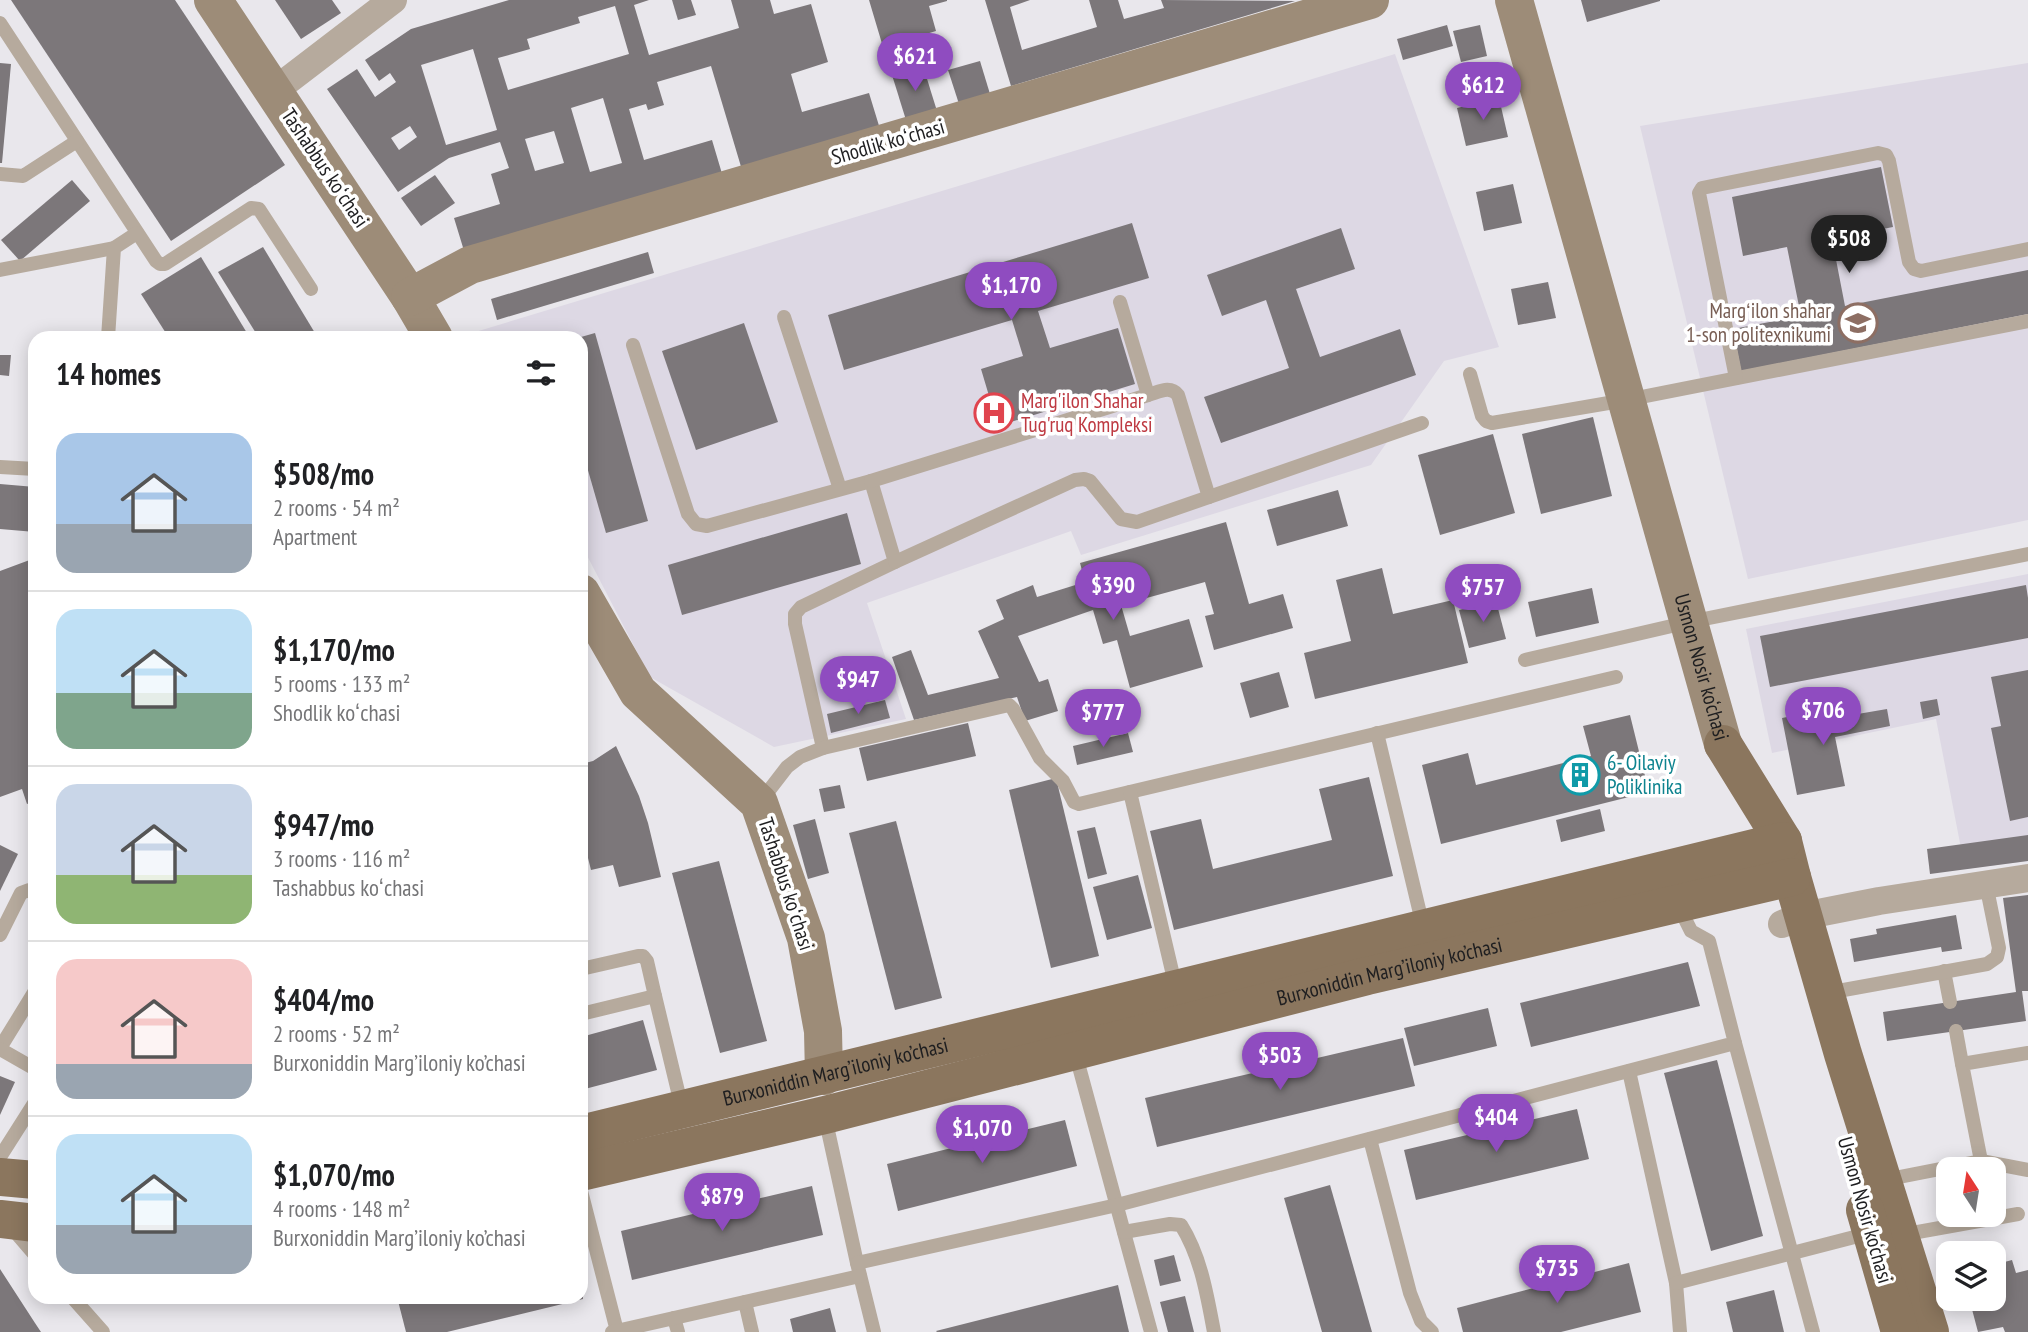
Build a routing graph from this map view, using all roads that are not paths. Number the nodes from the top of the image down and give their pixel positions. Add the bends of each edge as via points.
1 (213, 0) edge
2 (393, 0) edge
3 (1370, 0) edge
4 (1514, 0) edge
5 (0, 23) edge
6 (274, 91) junction
7 (77, 141) junction
8 (0, 174) edge
9 (137, 233) junction
10 (114, 248) junction
11 (2028, 250) edge
12 (0, 270) edge
13 (311, 289) dead end
14 (411, 297) junction
15 (1120, 302) dead end
16 (784, 317) dead end
17 (2028, 320) edge
18 (108, 331) edge
19 (430, 331) edge
20 (633, 345) dead end
21 (1470, 374) dead end
22 (1736, 378) junction
23 (1148, 395) junction
24 (1626, 400) junction
25 (1422, 422) dead end
26 (0, 467) edge
27 (28, 469) edge
28 (871, 481) junction
29 (840, 489) junction
30 (1209, 497) junction
31 (2028, 554) edge
32 (895, 562) junction
33 (588, 605) edge
34 (1689, 622) junction
35 (1524, 660) dead end
36 (1616, 677) dead end
37 (1377, 733) junction
38 (1723, 744) joint
39 (823, 748) junction
40 (1130, 792) junction
41 (759, 803) junction
42 (1777, 861) junction
43 (2028, 878) edge
44 (1986, 884) junction
45 (28, 891) edge
46 (1676, 903) junction
47 (1793, 920) junction
48 (1424, 928) junction
49 (0, 935) edge
50 (588, 968) edge
51 (1944, 971) junction
52 (1176, 989) junction
53 (1825, 993) junction
54 (655, 996) junction
55 (28, 1002) edge
56 (1950, 1002) dead end
57 (588, 1012) edge
58 (1956, 1031) dead end
59 (1735, 1042) junction
60 (0, 1048) edge
61 (1075, 1051) junction
62 (2028, 1053) edge
63 (1962, 1064) junction
64 (28, 1065) edge
65 (1629, 1071) junction
66 (824, 1076) junction
67 (682, 1110) junction
68 (28, 1113) edge
69 (825, 1115) junction
70 (588, 1132) edge
71 (1370, 1139) junction
72 (0, 1157) edge
73 (1980, 1157) edge
74 (2006, 1166) edge
75 (588, 1170) edge
76 (1936, 1170) edge
77 (2028, 1170) edge
78 (0, 1177) edge
79 (28, 1179) edge
80 (1883, 1181) junction
81 (1117, 1205) junction
82 (2018, 1214) dead end
83 (13, 1221) edge
84 (588, 1221) edge
85 (1124, 1232) junction
86 (1886, 1234) junction
87 (28, 1244) edge
88 (1792, 1253) junction
89 (858, 1270) junction
90 (1676, 1283) junction
91 (745, 1302) junction
92 (78, 1304) edge
93 (676, 1325) edge
94 (614, 1331) edge
95 (103, 1332) edge
96 (752, 1332) edge
97 (874, 1332) edge
98 (1151, 1332) edge
99 (1214, 1332) edge
100 (1432, 1332) edge
101 (1680, 1332) edge
102 (1813, 1332) edge
103 (1900, 1332) edge
104 (1930, 1332) edge

1 - 6 street, Tashabbus koʻchasi
2 - 6 street
3 - 14 street, Shodlik koʻchasi via 470,265
4 - 24 street, Usmon Nosir ko‘chasi
5 - 7 lane
6 - 14 street, Tashabbus koʻchasi
7 - 8 lane via 23,176
7 - 9 lane
9 - 10 lane
9 - 13 lane via 156,261 165,264 256,207
10 - 12 lane
10 - 18 lane
11 - 22 lane via 1914,269 1889,161 1878,153 1702,188 1699,193
14 - 19 street, Tashabbus koʻchasi
15 - 23 lane
16 - 29 lane
17 - 22 lane
20 - 29 lane via 688,514 696,524 707,526
21 - 24 lane via 1482,416 1492,423
22 - 24 lane
23 - 28 lane
23 - 30 lane via 1168,389 1178,395
24 - 34 street, Usmon Nosir ko‘chasi
25 - 30 lane
26 - 27 lane
28 - 29 lane
28 - 32 lane
30 - 32 lane via 1137,522 1127,521 1090,481 1075,480
31 - 34 lane
32 - 39 lane via 794,614
33 - 41 street, Tashabbus koʻchasi via 638,692
34 - 35 lane
34 - 38 street, Usmon Nosir ko‘chasi
36 - 37 lane
37 - 40 lane
37 - 48 lane
38 - 42 main road, Usmon Nosir ko‘chasi
39 - 40 lane via 1009,705 1040,758 1063,782 1074,802
39 - 41 lane via 787,767
40 - 52 lane
41 - 66 street, Tashabbus koʻchasi via 806,938 823,1031
42 - 46 main road, Burxoniddin Marg’iloniy ko’chasi
42 - 47 main road, Usmon Nosir ko‘chasi
42 - 48 main road, Burxoniddin Marg’iloniy ko’chasi
43 - 44 street
44 - 47 street
44 - 51 lane via 1997,957 1986,964
45 - 49 lane via 21,892
46 - 59 lane via 1691,931 1709,941
46 - 61 main road, Burxoniddin Marg’iloniy ko’chasi
47 - 53 main road, Usmon Nosir ko‘chasi
47 - 86 main road, Usmon Nosir ko‘chasi
48 - 52 main road, Burxoniddin Marg’iloniy ko’chasi
50 - 54 lane via 643,956
51 - 53 lane
51 - 56 lane
52 - 66 main road, Burxoniddin Marg’iloniy ko’chasi
53 - 80 main road, Usmon Nosir ko‘chasi
54 - 57 lane
54 - 67 lane
55 - 60 lane
58 - 63 lane
59 - 65 lane
59 - 88 lane
60 - 64 lane
61 - 69 main road, Burxoniddin Marg’iloniy ko’chasi
61 - 81 lane
62 - 63 lane
63 - 73 lane
65 - 71 lane
65 - 90 lane
66 - 67 main road, Burxoniddin Marg’iloniy ko’chasi
66 - 69 main road
67 - 70 main road, Burxoniddin Marg’iloniy ko’chasi
68 - 72 lane
69 - 75 main road, Burxoniddin Marg’iloniy ko’chasi
69 - 89 lane
71 - 81 lane
71 - 100 lane via 1410,1293 1421,1321
74 - 77 lane
76 - 80 lane
78 - 79 main road
80 - 86 main road, Usmon Nosir ko‘chasi
81 - 85 lane
81 - 89 lane
82 - 86 lane
83 - 87 lane
84 - 94 lane
85 - 98 lane
85 - 99 lane via 1181,1225 1196,1255
86 - 88 lane
86 - 103 main road, Usmon Nosir ko‘chasi
86 - 104 main road, Usmon Nosir ko‘chasi
88 - 90 lane
88 - 102 lane
89 - 91 lane
89 - 97 lane
90 - 101 lane
91 - 93 lane
91 - 96 lane
92 - 95 lane
93 - 94 lane

